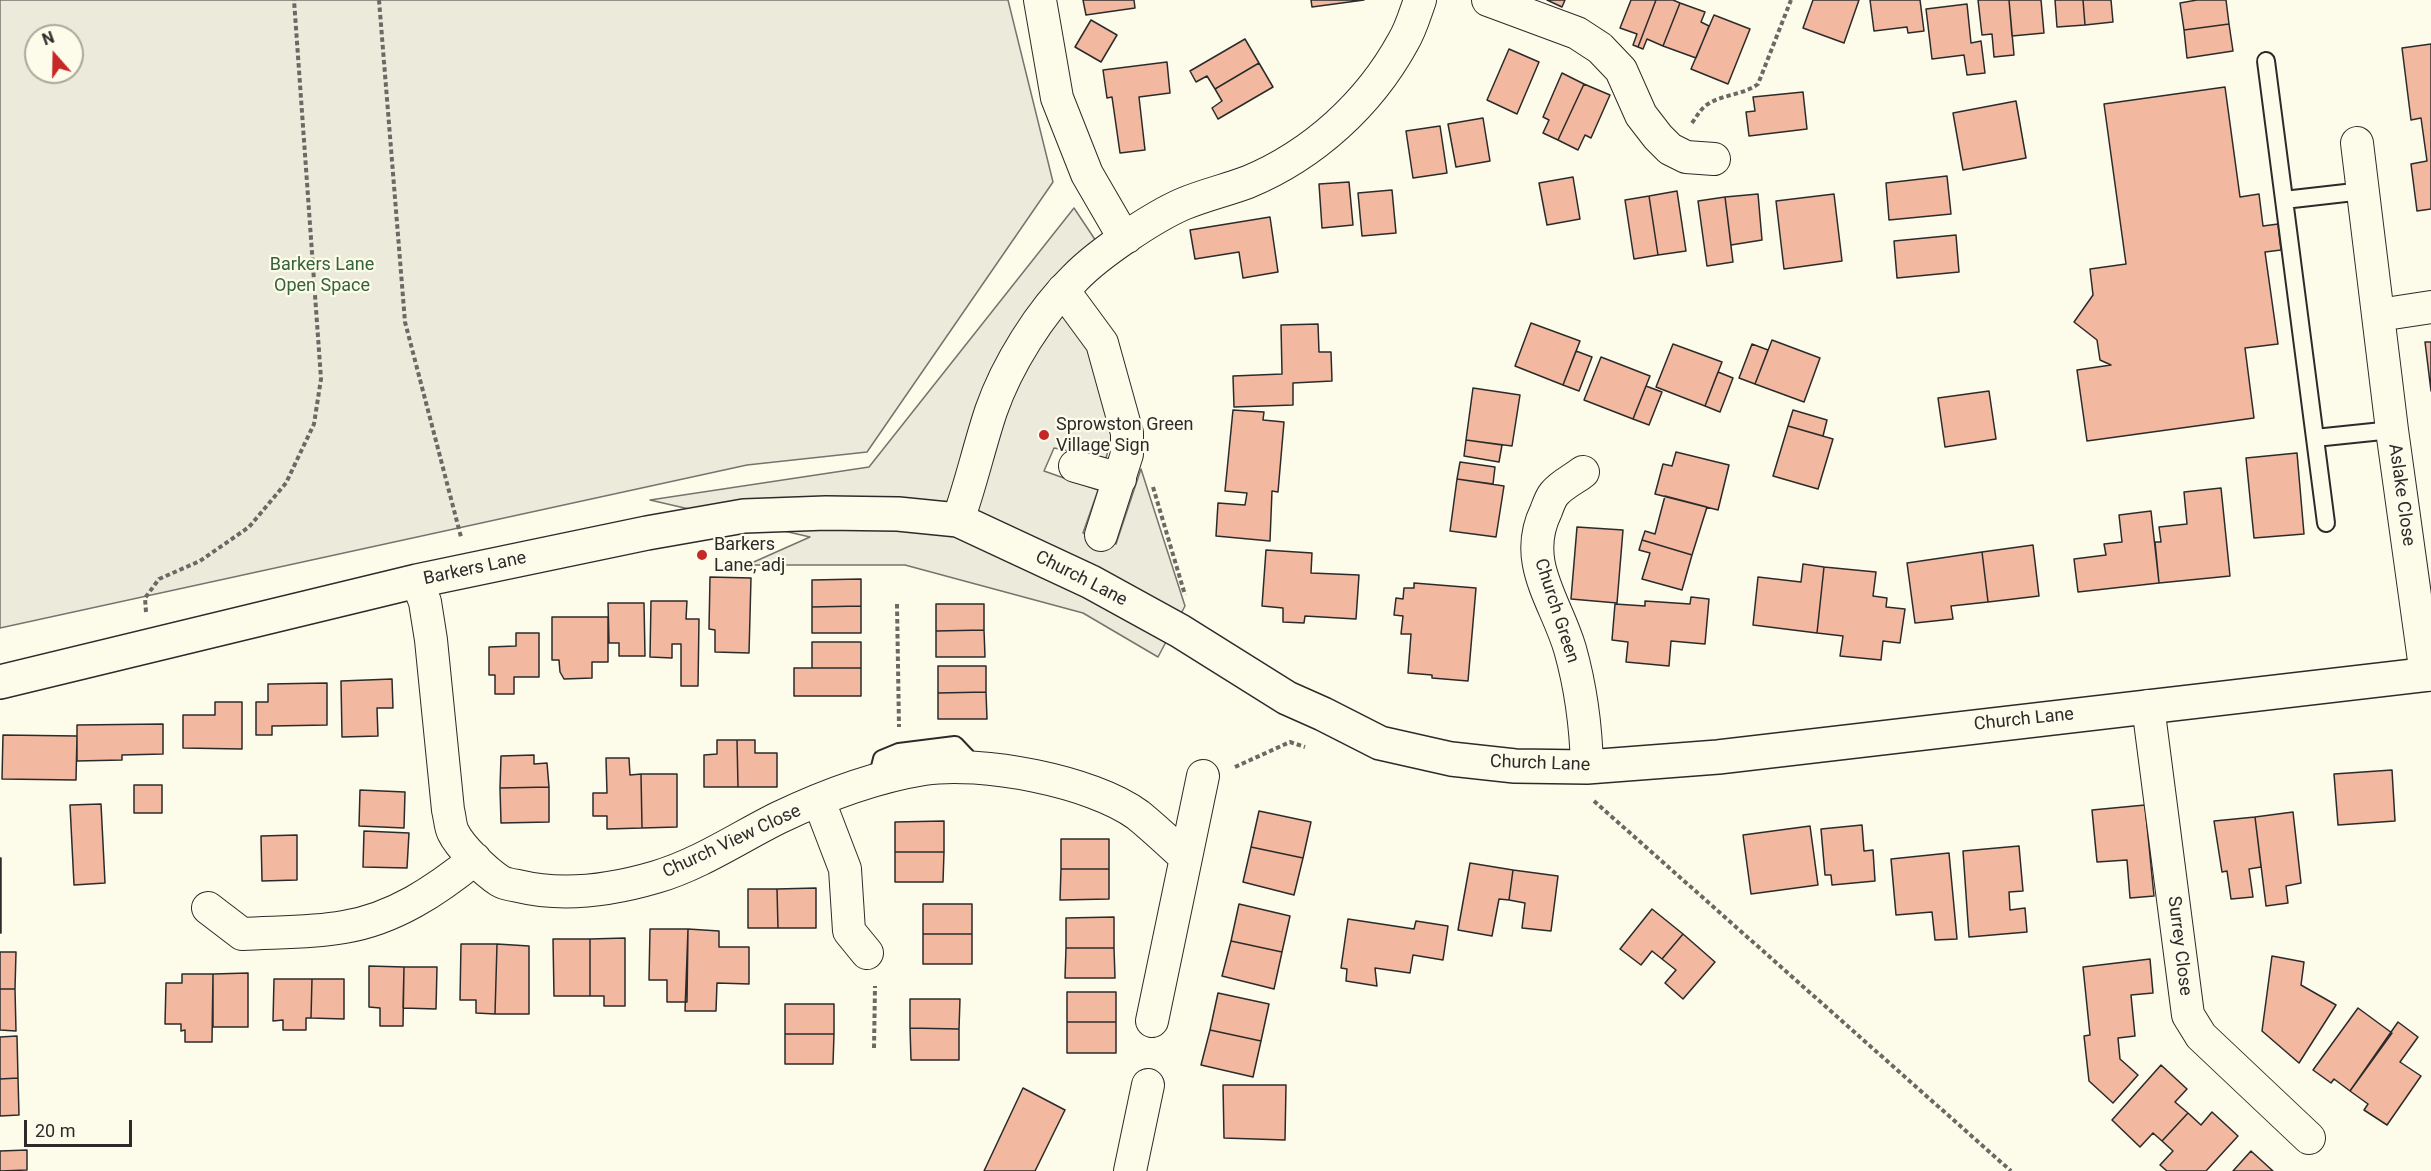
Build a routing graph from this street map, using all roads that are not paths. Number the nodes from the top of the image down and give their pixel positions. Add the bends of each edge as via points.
1 (1040, 0) edge
2 (1420, 0) edge
3 (1488, 0) edge
4 (2266, 61) dead end
5 (2356, 143) dead end
6 (1714, 159) dead end
7 (2363, 191) junction
8 (2284, 200) junction
9 (1127, 237) junction
10 (1063, 290) junction
11 (2431, 308) edge
12 (2379, 315) junction
13 (2392, 430) junction
14 (2315, 438) junction
15 (1075, 466) dead end
16 (1123, 467) junction
17 (1583, 472) dead end
18 (958, 520) junction
19 (2326, 523) dead end
20 (1101, 535) dead end
21 (417, 581) junction
22 (2429, 675) edge
23 (0, 682) edge
24 (2148, 706) junction
25 (1587, 767) junction
26 (977, 768) junction
27 (1203, 776) dead end
28 (877, 779) junction
29 (819, 801) junction
30 (1185, 857) junction
31 (475, 860) junction
32 (208, 908) dead end
33 (867, 953) road end
34 (1152, 1021) dead end
35 (1148, 1085) dead end
36 (2309, 1138) dead end
37 (1130, 1171) edge

1 - 9 street via 1057,98 1087,174
2 - 9 street via 1404,42 1375,85 1337,127 1293,160 1182,204
3 - 6 street via 1577,33 1600,48 1621,70 1641,115 1670,149 1686,157
4 - 8 lane
5 - 7 street, Aslake Close
7 - 8 lane
7 - 12 street, Aslake Close
8 - 14 lane
9 - 10 street
10 - 16 street via 1102,343 1127,433
10 - 18 street via 1035,326 1006,377 991,410
11 - 12 street
12 - 13 street, Aslake Close
13 - 14 lane
13 - 22 street, Aslake Close
14 - 19 lane
15 - 16 street
16 - 20 street
17 - 25 street, Church Green via 1554,494 1541,521 1535,548 1539,572 1579,683
18 - 21 street, Barkers Lane via 898,514 744,516
18 - 25 street, Church Lane via 1091,582 1180,631 1287,698 1380,743 1451,759 1515,766
21 - 23 street, Barkers Lane
21 - 31 street, Church View Close via 431,640 448,810 454,833
22 - 24 street, Church Lane
24 - 25 street, Church Lane via 1718,757
24 - 36 street, Surrey Close via 2188,1015 2201,1036
26 - 28 street, Church View Close via 926,768
26 - 28 lane via 955,745 899,752 882,759
26 - 30 street, Church View Close via 1033,775 1081,787 1136,814
27 - 30 street
28 - 29 street, Church View Close
29 - 31 street, Church View Close via 721,851 657,877 602,890 542,892 502,882
29 - 33 street, Church View Close via 845,869 849,932
30 - 34 street
31 - 32 street via 439,888 390,914 345,927 242,934
35 - 37 street

